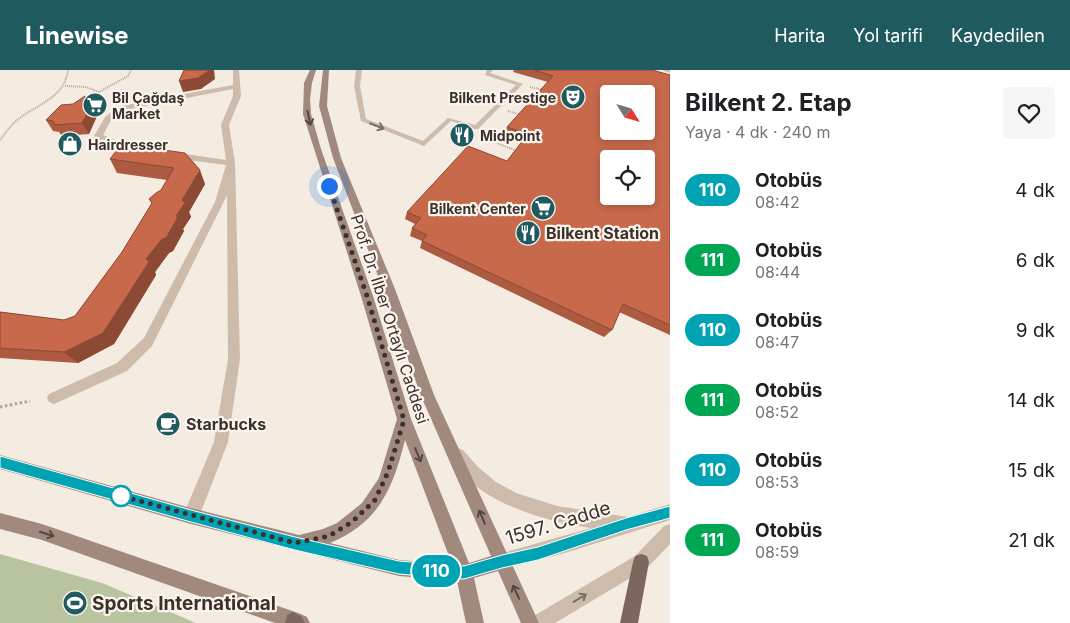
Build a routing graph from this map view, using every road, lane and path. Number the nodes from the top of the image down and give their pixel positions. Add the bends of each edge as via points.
1 (68, 70) edge
2 (131, 70) edge
3 (236, 70) edge
4 (313, 70) edge
5 (326, 70) edge
6 (359, 70) edge
7 (490, 70) edge
8 (666, 70) edge
9 (670, 71) edge
10 (520, 84) junction
11 (65, 86) junction
12 (238, 86) junction
13 (545, 91) edge
14 (476, 128) junction
15 (0, 140) edge
16 (517, 151) edge
17 (145, 152) edge
18 (161, 154) edge
19 (231, 163) junction
20 (54, 398) dead end
21 (30, 401) dead end
22 (0, 407) edge
23 (404, 420) junction
24 (447, 438) junction
25 (0, 462) edge
26 (670, 512) edge
27 (191, 516) junction
28 (0, 521) edge
29 (626, 524) junction
30 (670, 532) edge
31 (295, 543) junction
32 (502, 562) junction
33 (641, 562) junction
34 (464, 573) junction
35 (297, 622) edge
36 (475, 623) edge
37 (530, 623) edge
38 (538, 623) edge
39 (629, 623) edge

1 - 11 path
2 - 11 path via 128,76 99,92 86,87
3 - 12 street
4 -> 23 street, Prof. Dr. İlber Ortaylı Caddesi via 308,83 307,114
5 - 24 street, Prof. Dr. İlber Ortaylı Caddesi via 322,92 330,139
6 -> 14 lane via 357,86 363,120 424,144 450,119
7 - 10 lane via 487,74
8 - 9 street
10 - 13 path
10 - 14 lane
11 - 15 path via 43,106 16,122
12 - 17 street via 123,108 108,119 98,136 130,150
12 - 19 street via 238,96 225,125
14 - 16 path via 497,143
18 - 19 street
19 - 20 street via 220,202 148,342 122,367
19 - 27 street via 234,359 221,442
21 - 22 path
23 - 31 street via 375,500 352,522 329,536
23 -> 34 street, Prof. Dr. İlber Ortaylı Caddesi
24 - 29 street, 1597. Cadde via 466,467 496,490 524,504 590,522
32 -> 24 street, Prof. Dr. İlber Ortaylı Caddesi
25 - 27 street
26 - 29 street, 1597. Cadde
27 - 31 street
28 -> 35 street via 42,532
29 - 32 street, 1597. Cadde via 538,554
30 - 33 street
31 - 34 street via 399,568
32 - 34 street
37 -> 32 street, Prof. Dr. İlber Ortaylı Caddesi
38 -> 33 street
33 - 39 main road
34 - 36 street, Prof. Dr. İlber Ortaylı Caddesi

